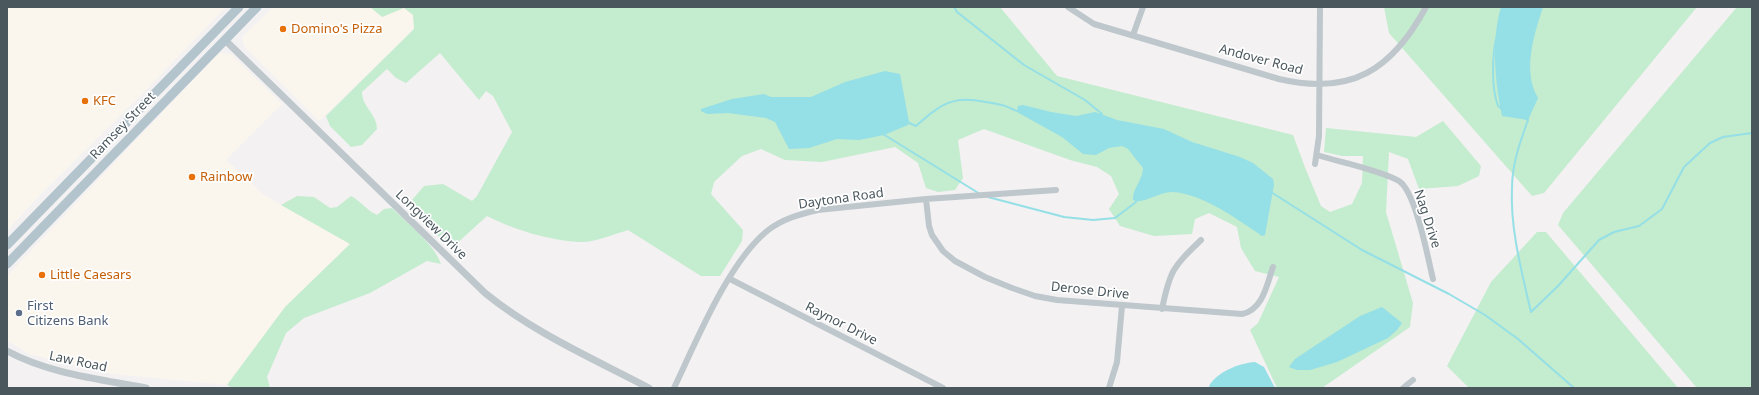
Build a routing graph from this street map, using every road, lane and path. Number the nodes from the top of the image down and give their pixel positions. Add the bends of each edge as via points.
1 (239, 7) edge
2 (257, 7) edge
3 (1068, 7) edge
4 (1143, 7) edge
5 (1320, 7) edge
6 (1426, 7) edge
7 (1133, 36) junction
8 (225, 40) junction
9 (1320, 84) junction
10 (1317, 155) junction
11 (1315, 164) dead end
12 (1056, 190) dead end
13 (926, 199) junction
14 (1201, 240) dead end
15 (7, 245) edge
16 (7, 264) edge
17 (1273, 267) dead end
18 (730, 279) junction
19 (1433, 279) dead end
20 (1122, 306) junction
21 (1162, 309) junction
22 (7, 351) edge
23 (1413, 380) dead end
24 (146, 388) edge
25 (649, 388) edge
26 (674, 388) edge
27 (943, 388) edge
28 (1109, 388) edge
29 (1403, 388) edge

1 - 15 main road, Ramsey Street
2 - 8 main road, Ramsey Street
3 - 7 street, Andover Road via 1094,24
4 - 7 street
5 - 9 street
6 - 9 street, Andover Road via 1404,42 1371,70 1332,85
7 - 9 street, Andover Road via 1279,79
8 - 16 main road, Ramsey Street
8 - 25 street, Longview Drive via 485,293 540,331
9 - 10 street
10 - 11 street
10 - 19 street, Nag Drive via 1381,174 1400,182 1406,188 1423,236
12 - 13 street, Daytona Road
13 - 18 street, Daytona Road via 818,210 794,216 768,230 757,240
13 - 20 street, Derose Drive via 932,235 954,261 985,277 1035,296
14 - 21 street via 1175,266 1167,284
17 - 21 street, Derose Drive via 1258,305 1247,313
18 - 26 street, Daytona Road
18 - 27 street, Raynor Drive
20 - 21 street, Derose Drive
20 - 28 street via 1117,362
22 - 24 street, Law Road via 51,369
23 - 29 street

